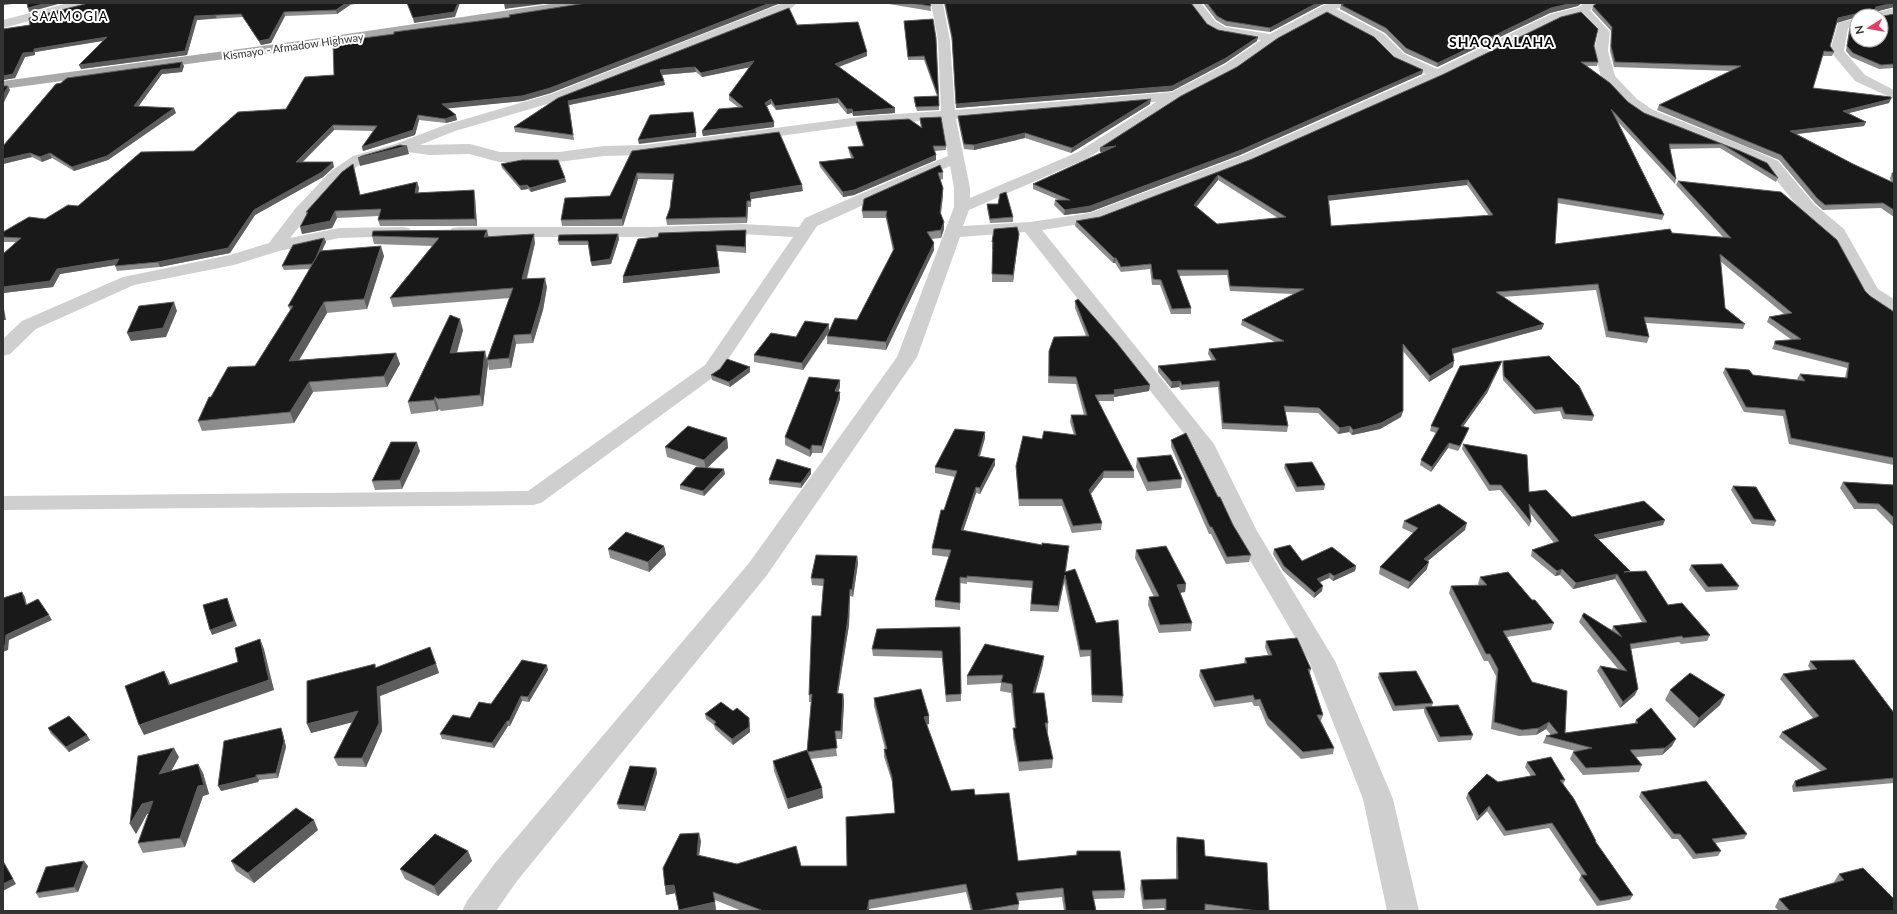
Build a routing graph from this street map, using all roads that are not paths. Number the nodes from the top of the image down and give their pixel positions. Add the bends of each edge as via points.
1 (82, 3) edge
2 (582, 3) edge
3 (791, 3) edge
4 (937, 3) edge
5 (1194, 3) edge
6 (1341, 3) edge
7 (1588, 7) edge
8 (1326, 10) junction
9 (3, 24) edge
10 (1849, 24) edge
11 (1272, 38) junction
12 (1437, 74) junction
13 (3, 85) edge
14 (1894, 94) edge
15 (1175, 96) junction
16 (948, 115) junction
17 (400, 147) junction
18 (956, 158) junction
19 (962, 207) junction
20 (1030, 227) junction
21 (418, 232) edge
22 (440, 232) edge
23 (804, 232) junction
24 (954, 232) junction
25 (275, 247) junction
26 (1894, 308) edge
27 (3, 350) edge
28 (3, 503) edge
29 (478, 911) edge
30 (1403, 911) edge

1 - 9 street
2 - 13 main road, Kismayo - Afmadow Highway
3 - 17 street via 784,8 556,97 450,128
4 - 16 street via 944,42
5 - 11 street via 1211,24 1222,30
6 - 8 street
7 - 12 street via 1555,17
7 - 26 street via 1604,32 1601,51 1608,77 1632,102 1648,113 1744,150 1772,164 1808,208 1838,233 1871,292
8 - 11 street
8 - 12 street via 1379,36 1399,57
10 - 14 street via 1842,26 1838,51 1860,78
11 - 15 street via 1231,67
12 - 20 street via 1246,159 1093,217
15 - 16 street
15 - 19 street via 1083,155
16 - 17 street via 867,120 644,150 604,151 559,157 499,157 470,149 429,150
16 - 18 street
17 - 25 street via 358,159 337,174 300,213
18 - 19 street via 962,188
18 - 23 street via 811,222
19 - 24 street
20 - 24 street
20 - 30 street via 1203,444 1245,531 1322,662 1378,799
21 - 25 street via 338,233
22 - 23 street via 650,232 742,229
23 - 28 street via 712,369 533,498
24 - 29 street via 907,357 758,569 506,872
25 - 27 street via 234,260 129,282 29,325

